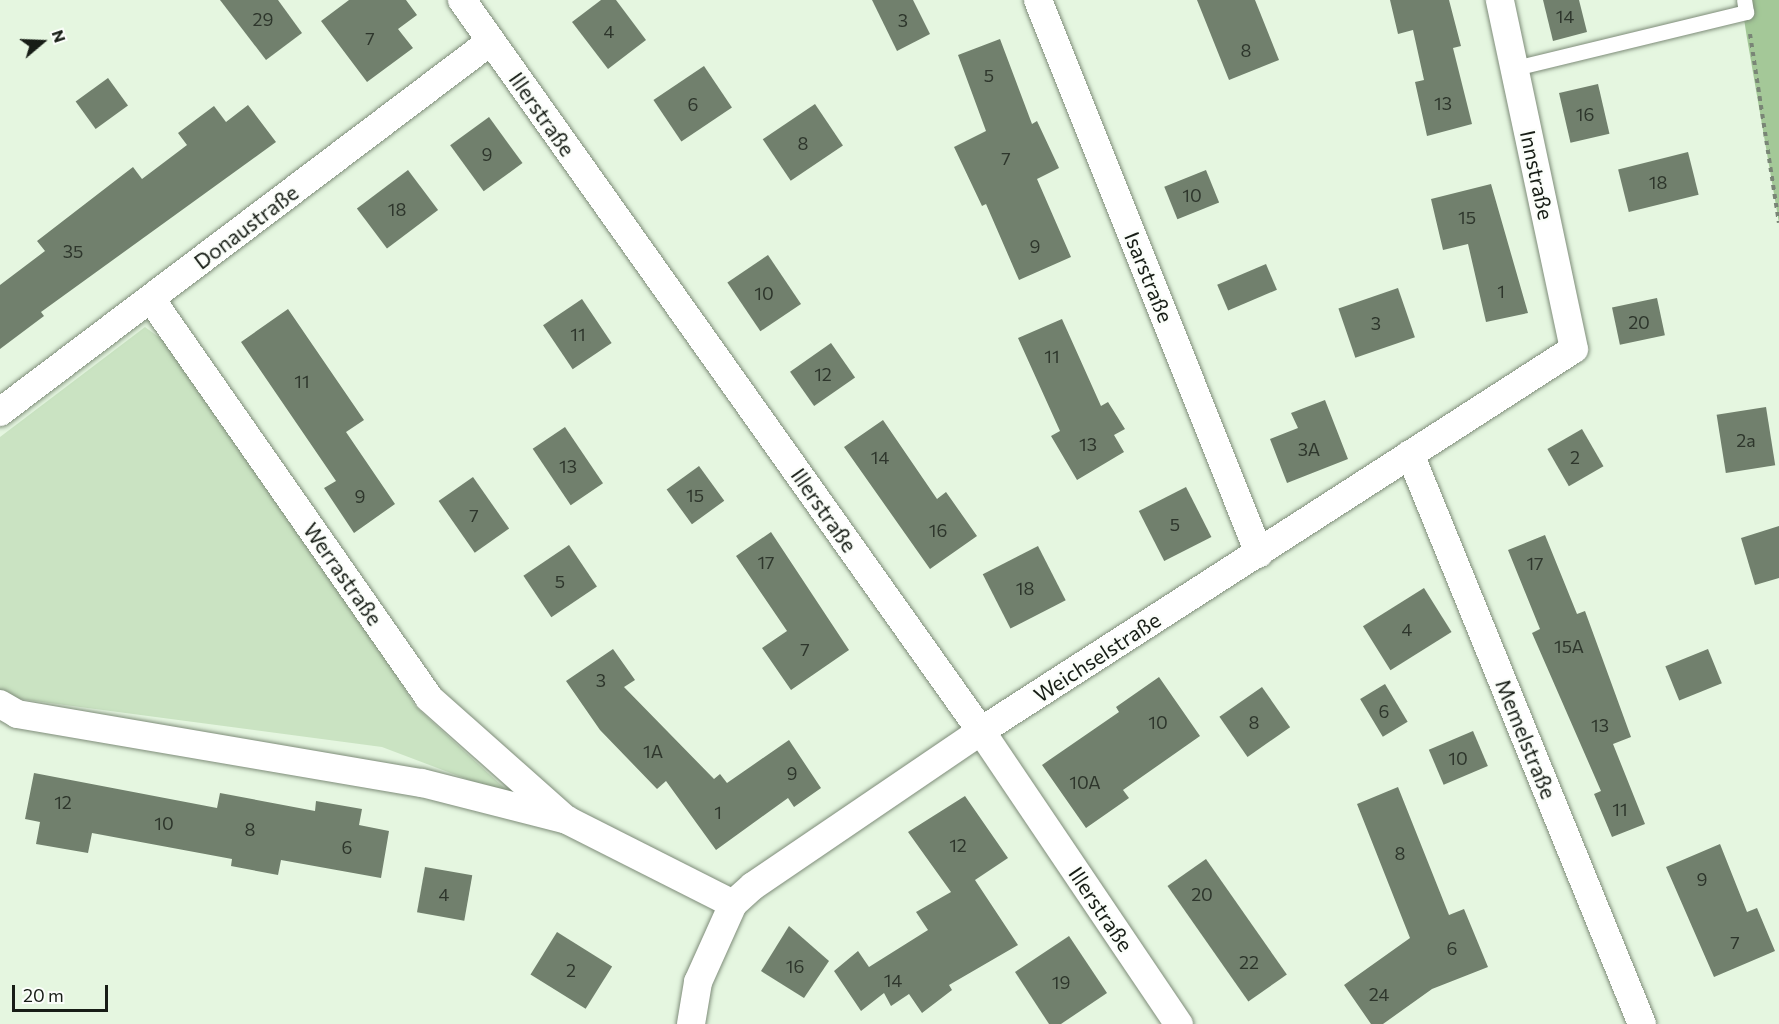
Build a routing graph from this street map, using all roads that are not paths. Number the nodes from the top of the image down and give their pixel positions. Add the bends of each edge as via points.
1 (462, 0) edge
2 (1038, 0) edge
3 (1500, 0) edge
4 (1745, 6) edge
5 (490, 41) junction
6 (1515, 68) junction
7 (151, 298) junction
8 (1574, 349) joint
9 (0, 412) edge
10 (1410, 454) junction
11 (1259, 553) junction
12 (0, 704) edge
13 (981, 731) junction
14 (567, 820) junction
15 (733, 904) junction
16 (691, 1024) edge
17 (1179, 1024) edge
18 (1642, 1024) edge

1 - 5 street, Illerstraße
2 - 11 street, Isarstraße
3 - 6 street, Innstraße
4 - 6 lane
5 - 7 street, Donaustraße
5 - 13 street, Illerstraße
6 - 8 street, Innstraße
7 - 9 street, Donaustraße
7 - 14 street, Werrastraße via 429,698
8 - 10 street, Weichselstraße
10 - 11 street, Weichselstraße
10 - 18 street, Memelstraße
11 - 13 street, Weichselstraße
12 - 14 street, Werrastraße via 17,714 422,783
13 - 15 street, Weichselstraße via 780,866
13 - 17 street, Illerstraße
14 - 15 street, Werrastraße
15 - 16 street, Weichselstraße via 698,982

